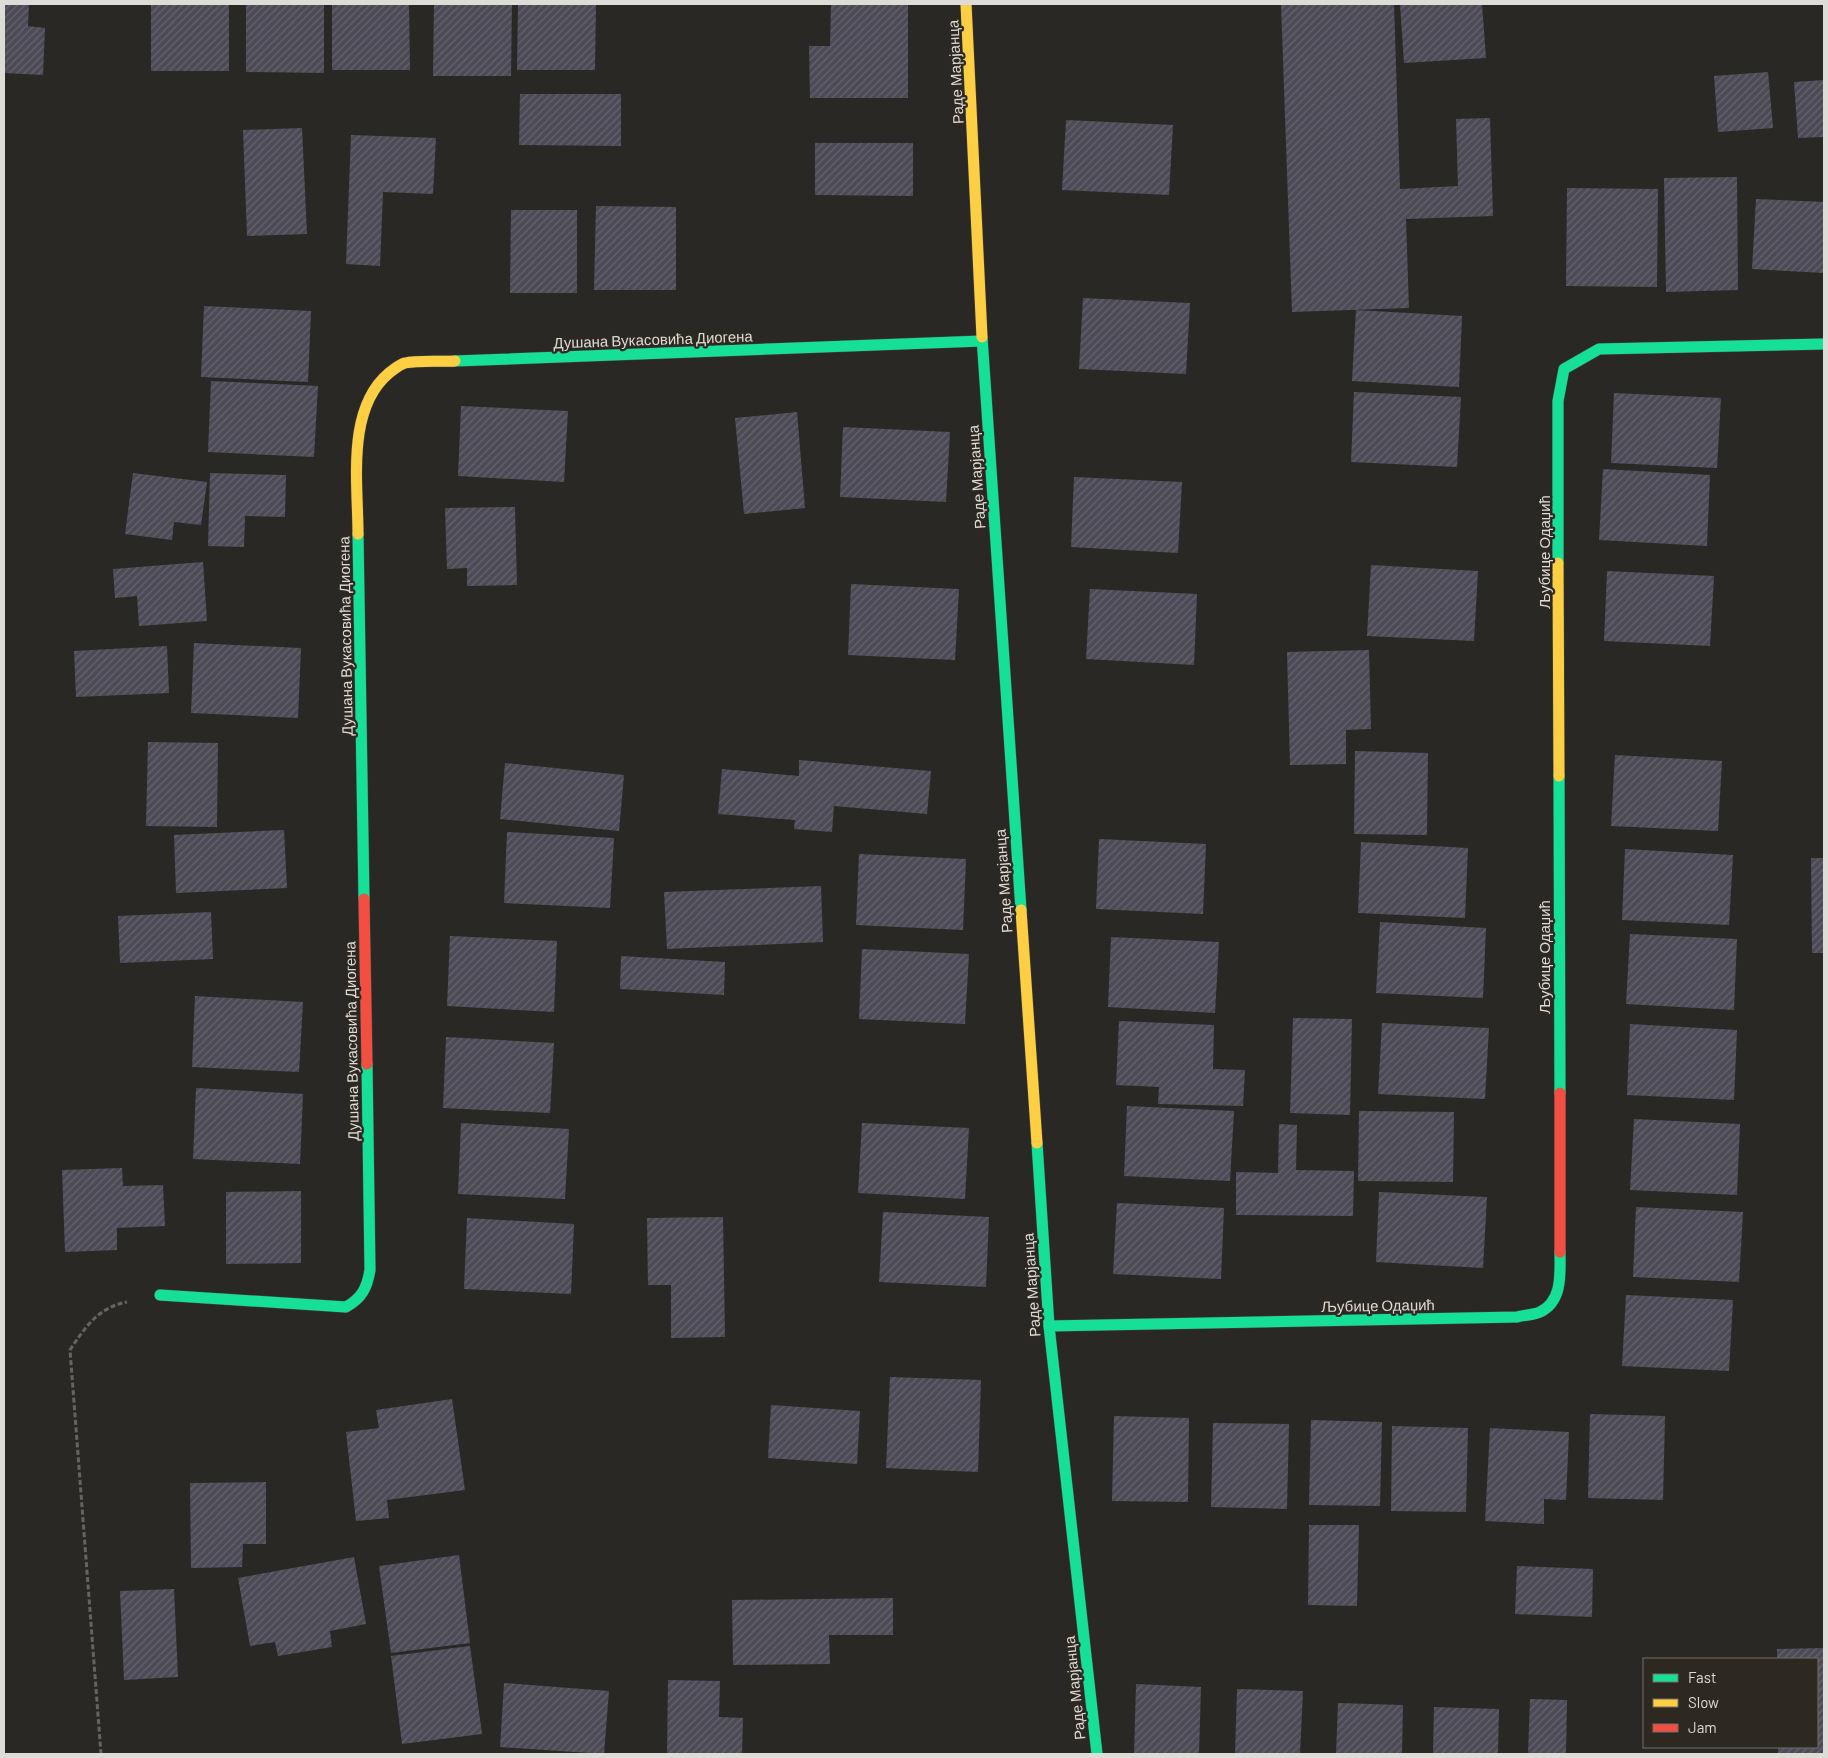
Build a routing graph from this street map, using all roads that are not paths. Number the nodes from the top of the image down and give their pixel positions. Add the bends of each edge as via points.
1 (966, 4) edge
2 (982, 341) junction
3 (1824, 344) edge
4 (160, 1295) road end
5 (1049, 1326) junction
6 (1096, 1754) edge

1 - 2 street, Раде Марјанца
2 - 4 street, Душана Вукасовића Диогена via 404,363 374,387 363,409 357,445 370,1270 367,1287 359,1300 346,1307
2 - 5 street, Раде Марјанца
3 - 5 street, Љубице Одаџић via 1598,349 1564,369 1558,401 1560,1281 1554,1302 1540,1312 1517,1318
5 - 6 street, Раде Марјанца

